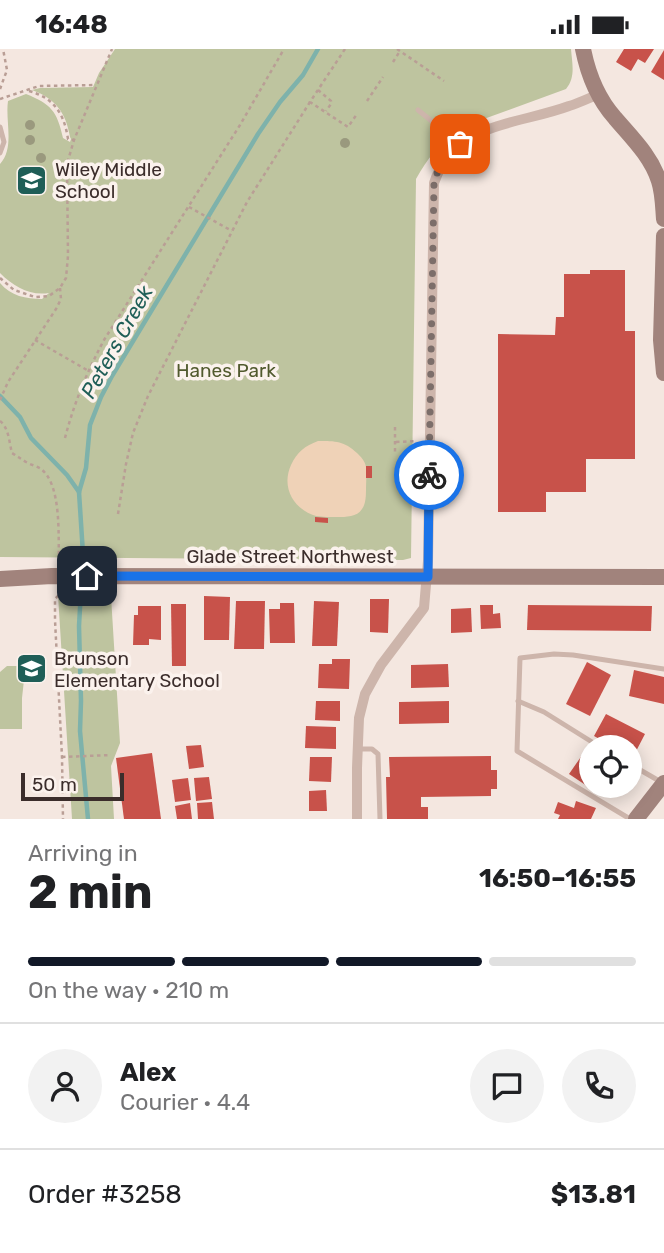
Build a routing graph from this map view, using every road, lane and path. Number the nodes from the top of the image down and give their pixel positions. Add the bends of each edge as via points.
1 (3, 49) edge
2 (112, 49) edge
3 (284, 49) edge
4 (345, 49) edge
5 (583, 49) edge
6 (399, 50) edge
7 (393, 62) dead end
8 (383, 77) dead end
9 (444, 81) dead end
10 (97, 85) junction
11 (0, 89) edge
12 (25, 90) junction
13 (318, 90) junction
14 (599, 94) junction
15 (0, 99) edge
16 (367, 101) dead end
17 (310, 102) junction
18 (418, 110) dead end
19 (325, 112) junction
20 (358, 114) dead end
21 (0, 127) edge
22 (74, 140) junction
23 (460, 144) junction
24 (0, 153) edge
25 (189, 207) junction
26 (664, 219) edge
27 (232, 231) junction
28 (664, 236) edge
29 (0, 278) edge
30 (60, 288) junction
31 (35, 340) junction
32 (88, 370) junction
33 (664, 373) edge
34 (0, 400) edge
35 (0, 421) edge
36 (395, 427) dead end
37 (65, 438) dead end
38 (417, 441) dead end
39 (395, 442) junction
40 (395, 455) dead end
41 (118, 514) dead end
42 (57, 576) junction
43 (428, 577) junction
44 (664, 577) edge
45 (3, 578) edge
46 (664, 669) edge
47 (518, 701) junction
48 (581, 735) edge
49 (358, 749) junction
50 (111, 755) dead end
51 (62, 757) junction
52 (642, 771) edge
53 (664, 784) edge
54 (62, 819) edge
55 (357, 819) edge
56 (380, 819) edge
57 (630, 819) edge
58 (636, 819) edge

1 - 11 path via 8,70
2 - 10 path
3 - 25 path
4 - 13 path
5 - 14 street
6 - 7 path
6 - 9 path
8 - 16 path
10 - 12 path
10 - 22 path
12 - 15 path
12 - 22 path via 52,104 64,119 68,139
13 - 17 path
13 - 19 path via 331,101
14 - 23 street via 481,132
14 - 26 street via 649,159 659,181
17 - 19 path
17 - 27 path
18 - 23 lane
19 - 20 path via 348,127
21 - 24 lane via 4,142
22 - 30 path via 66,164 68,256
23 - 43 street via 439,167 434,183
25 - 27 path
25 - 32 path
27 - 41 path via 133,433
28 - 33 street
29 - 30 path via 14,290 35,297 49,296
30 - 31 path via 61,299
31 - 32 path
31 - 34 path
32 - 37 path
35 - 42 path via 12,453 40,468 52,485 59,515
36 - 39 path
38 - 39 path
39 - 40 path
42 - 43 street, Glade Street Northwest
42 - 45 street, Glade Street Northwest
42 - 51 path
43 - 44 street, Glade Street Northwest
43 - 49 street via 424,608 365,694
46 - 47 lane via 573,655 520,657
47 - 48 lane
47 - 57 lane via 517,751
49 - 55 street
49 - 56 lane via 378,754
50 - 51 path
51 - 54 path
52 - 53 lane
53 - 58 street

